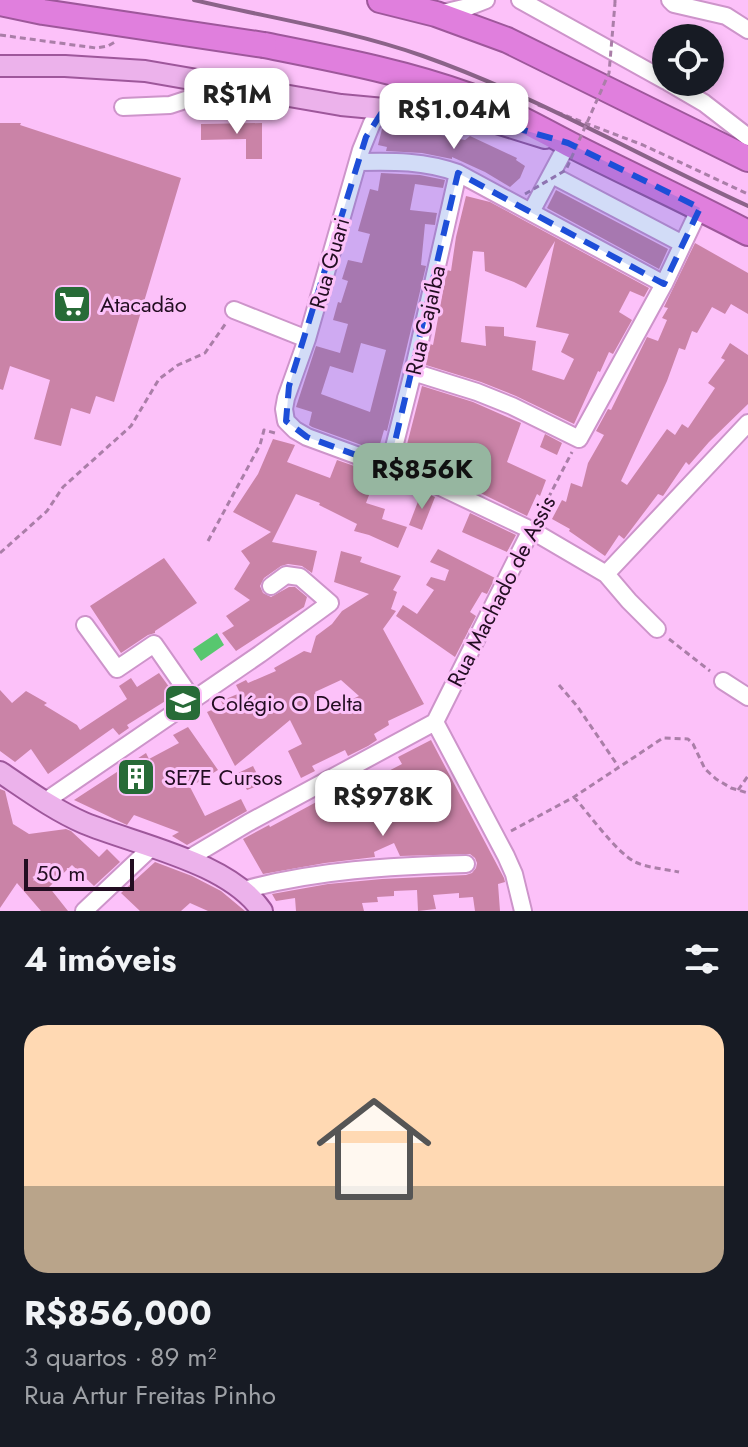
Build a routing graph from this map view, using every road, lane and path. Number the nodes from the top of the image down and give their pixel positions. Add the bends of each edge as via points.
1 (380, 0) edge
2 (486, 0) edge
3 (520, 0) edge
4 (670, 0) edge
5 (615, 2) edge
6 (0, 3) edge
7 (436, 14) junction
8 (748, 30) edge
9 (0, 66) edge
10 (652, 73) edge
11 (228, 86) junction
12 (692, 96) edge
13 (123, 107) dead end
14 (384, 109) junction
15 (748, 137) edge
16 (568, 143) junction
17 (748, 159) edge
18 (358, 162) junction
19 (458, 173) junction
20 (552, 175) junction
21 (525, 194) dead end
22 (700, 208) junction
23 (531, 212) junction
24 (748, 233) edge
25 (683, 244) junction
26 (664, 284) junction
27 (234, 310) joint
28 (307, 339) junction
29 (413, 372) junction
30 (748, 423) edge
31 (281, 428) junction
32 (579, 439) junction
33 (389, 467) junction
34 (531, 530) junction
35 (208, 541) dead end
36 (0, 553) edge
37 (606, 574) junction
38 (271, 586) dead end
39 (85, 625) dead end
40 (657, 629) joint
41 (723, 681) joint
42 (559, 685) dead end
43 (748, 697) edge
44 (193, 700) junction
45 (435, 722) junction
46 (619, 767) junction
47 (0, 772) edge
48 (748, 776) edge
49 (738, 790) junction
50 (748, 793) edge
51 (574, 797) junction
52 (44, 802) junction
53 (497, 838) junction
54 (152, 847) junction
55 (186, 860) junction
56 (466, 864) dead end
57 (679, 872) dead end
58 (243, 890) junction
59 (84, 911) edge
60 (262, 911) edge
61 (523, 911) edge

1 - 7 highway
2 - 7 street
3 - 10 street
4 - 8 street via 726,16
5 - 21 path, bridge via 609,73 566,170
6 - 16 highway, bridge via 264,45 428,82 507,111
7 - 17 highway via 507,40
9 - 11 main road via 104,67
11 - 13 street via 170,105
11 - 14 main road
12 - 15 street
14 - 16 main road via 468,114
14 - 18 street, Rua Guari via 372,123
16 - 20 street
16 - 22 highway
18 - 19 street via 422,162
18 - 28 street, Rua Guari
19 - 23 street
19 - 29 street, Rua Cajaíba
20 - 23 street
20 - 25 street
22 - 24 highway
22 - 25 street
23 - 26 street
25 - 26 street
26 - 32 street
27 - 28 street
27 - 36 path via 208,351 159,379 131,426
28 - 31 street, Rua Guari via 289,386
29 - 32 street via 500,401
29 - 33 street, Rua Cajaíba
30 - 37 street
31 - 33 street
31 - 35 path via 264,430
32 - 34 path, Rua Machado de Assis
33 - 34 street
34 - 37 street
34 - 45 street, Rua Machado de Assis
37 - 40 street
38 - 44 street via 286,575 300,577 330,603
39 - 44 street via 117,669 154,644
40 - 41 path
41 - 43 street
42 - 46 path
44 - 52 street
45 - 53 street
45 - 55 street
46 - 49 path via 663,738 688,739 705,769
46 - 51 path
47 - 52 main road
48 - 49 path
49 - 50 path
51 - 53 path
51 - 57 path via 634,861
52 - 54 main road
53 - 61 street
54 - 55 main road
54 - 59 street
55 - 58 main road
56 - 58 street via 349,869
58 - 60 main road

